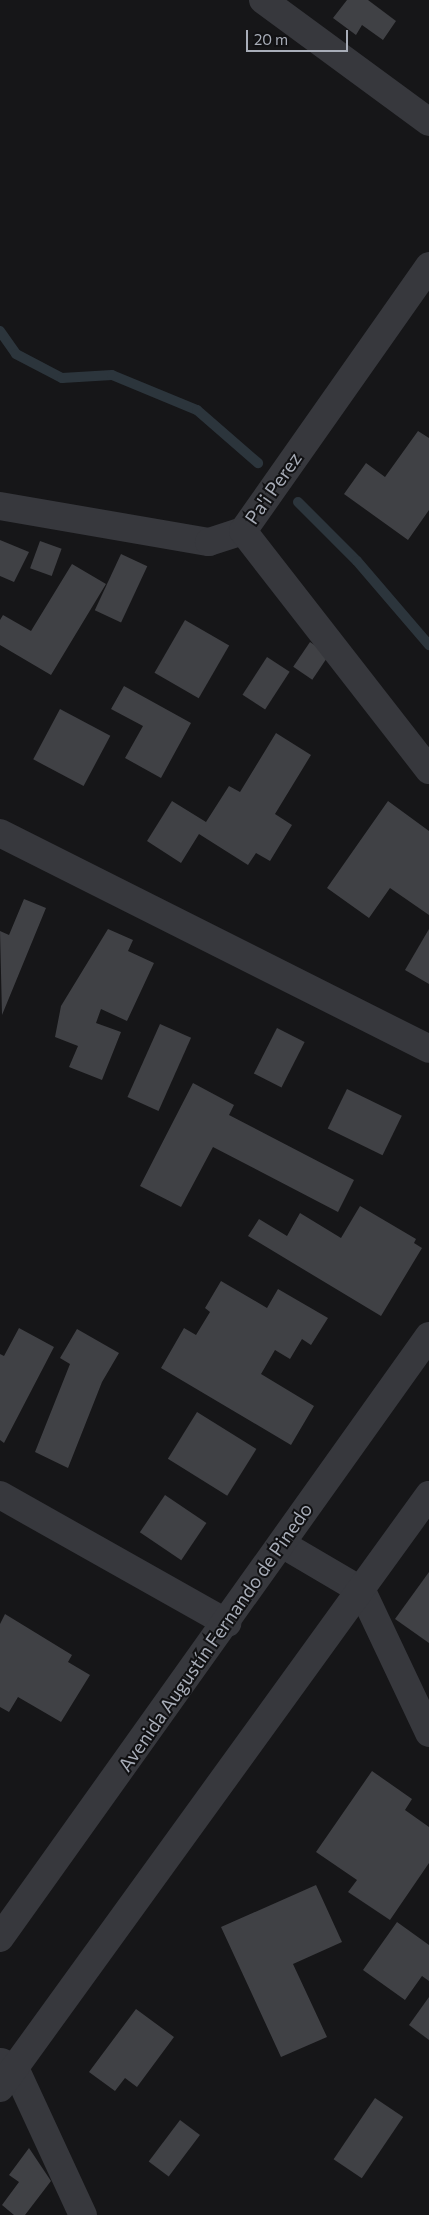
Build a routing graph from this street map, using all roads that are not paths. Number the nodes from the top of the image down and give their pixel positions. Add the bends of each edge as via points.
1 (263, 0) edge
2 (429, 122) edge
3 (429, 266) edge
4 (0, 506) edge
5 (243, 531) junction
6 (429, 770) edge
7 (0, 833) edge
8 (429, 1048) edge
9 (429, 1336) edge
10 (0, 1495) edge
11 (429, 1495) edge
12 (282, 1544) junction
13 (362, 1591) junction
14 (226, 1623) junction
15 (429, 1732) edge
16 (0, 1938) edge
17 (5, 2072) edge
18 (84, 2215) edge

1 - 2 street
3 - 5 street, Pa'i Perez
4 - 5 street, Pa'i Perez via 208,542
5 - 6 street
7 - 8 street
9 - 12 street, Avenida Augustín Fernando de Pinedo
10 - 14 street
11 - 13 street
12 - 13 street
12 - 14 street, Avenida Augustín Fernando de Pinedo
13 - 15 street
13 - 17 street
14 - 16 street, Avenida Augustín Fernando de Pinedo
17 - 18 street

